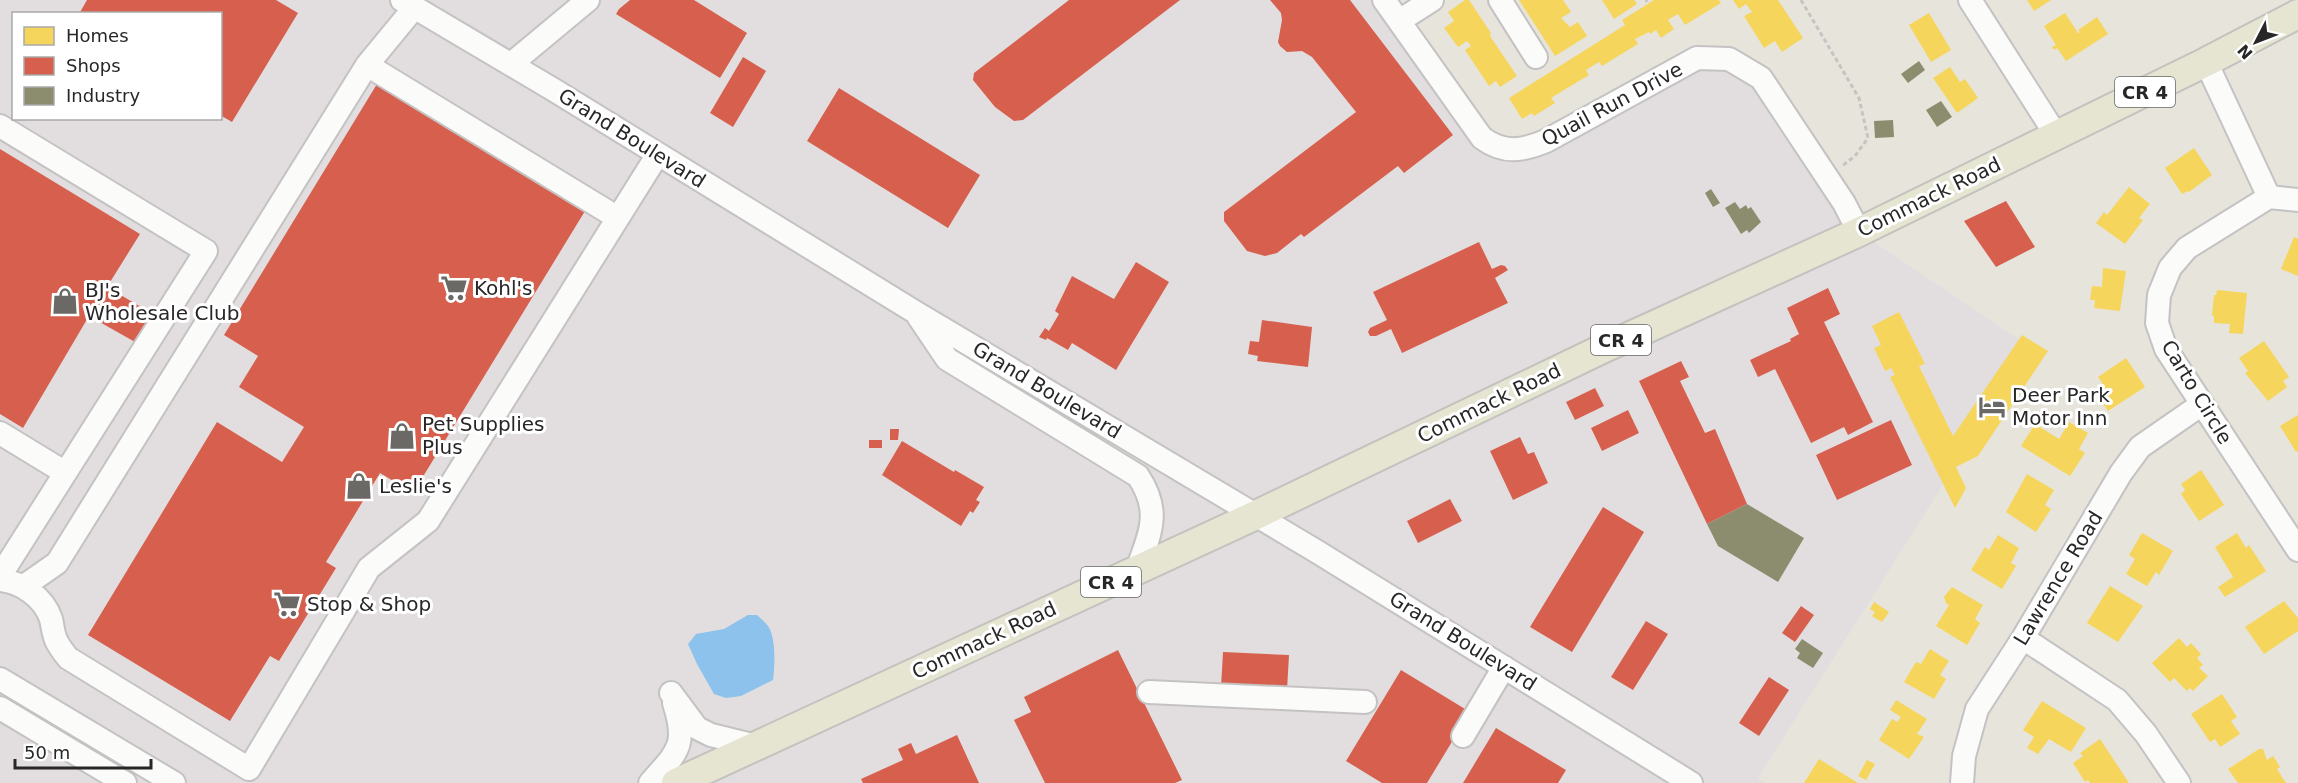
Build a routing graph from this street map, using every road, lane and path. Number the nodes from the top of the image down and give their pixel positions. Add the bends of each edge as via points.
1 (588, 0) edge
2 (1384, 0) edge
3 (1432, 0) edge
4 (1500, 0) edge
5 (1801, 0) edge
6 (1970, 0) edge
7 (408, 4) edge
8 (2298, 14) edge
9 (1399, 21) junction
10 (1536, 57) dead end
11 (2206, 62) junction
12 (511, 64) junction
13 (367, 65) junction
14 (0, 126) edge
15 (2056, 135) junction
16 (658, 154) junction
17 (1827, 178) junction
18 (2269, 197) junction
19 (2298, 200) edge
20 (618, 218) junction
21 (1859, 232) junction
22 (915, 312) junction
23 (2202, 404) junction
24 (0, 433) edge
25 (64, 472) junction
26 (1256, 514) junction
27 (2298, 550) edge
28 (1137, 570) junction
29 (0, 578) edge
30 (24, 586) junction
31 (2023, 638) junction
32 (1504, 667) junction
33 (0, 679) edge
34 (1149, 692) dead end
35 (1365, 702) dead end
36 (0, 708) edge
37 (1463, 736) dead end
38 (756, 746) junction
39 (247, 776) edge
40 (125, 783) edge
41 (174, 783) edge
42 (650, 783) edge
43 (676, 783) edge
44 (1691, 783) edge
45 (1962, 783) edge
46 (2179, 783) edge

1 - 12 street
2 - 9 street, Quail Run Drive
3 - 9 street
4 - 10 street
5 - 17 path via 1859,98 1868,138 1855,156
6 - 15 street
7 - 12 street, Grand Boulevard
7 - 13 street
8 - 11 main road, Commack Road / CR 4
9 - 17 street, Quail Run Drive via 1482,138 1500,148 1531,148 1697,58 1729,59 1761,78
11 - 15 main road, Commack Road / CR 4
11 - 18 street
12 - 16 street, Grand Boulevard
13 - 20 street
13 - 30 street via 57,563
14 - 25 street via 206,251
15 - 21 main road, Commack Road / CR 4
16 - 20 street
16 - 22 street, Grand Boulevard
17 - 21 street, Quail Run Drive
18 - 19 street
18 - 23 street, Carto Circle via 2187,249 2170,268 2159,295 2157,323 2166,349
20 - 39 street via 428,521 369,568
21 - 26 main road, Commack Road / CR 4 via 1592,353
22 - 26 street, Grand Boulevard
22 - 28 street via 947,359 1138,476 1154,513
23 - 27 street, Carto Circle
23 - 31 street, Lawrence Road via 2140,447
24 - 25 street
25 - 29 street
26 - 28 main road, Commack Road / CR 4
26 - 32 street, Grand Boulevard
28 - 38 main road, Commack Road / CR 4
29 - 30 street
30 - 39 street via 50,616 56,640 68,658
31 - 45 street, Lawrence Road via 1977,709
31 - 46 street via 2117,699
32 - 37 street
32 - 44 street, Grand Boulevard
33 - 41 street
34 - 35 street
36 - 40 street
38 - 42 street via 697,728 671,693 681,726 679,746
38 - 43 main road, Commack Road / CR 4

